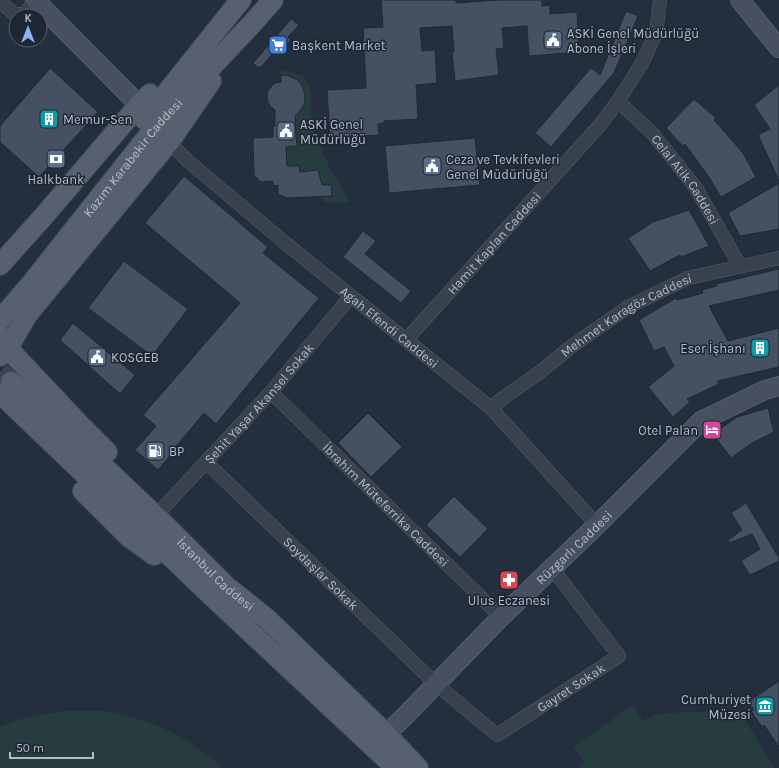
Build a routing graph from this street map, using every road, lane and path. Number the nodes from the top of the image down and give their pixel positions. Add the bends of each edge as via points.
1 (35, 0) edge
2 (273, 0) edge
3 (660, 0) edge
4 (740, 0) edge
5 (0, 1) edge
6 (236, 6) edge
7 (250, 26) junction
8 (779, 48) edge
9 (618, 101) junction
10 (150, 113) junction
11 (169, 142) junction
12 (779, 258) edge
13 (0, 265) edge
14 (740, 266) junction
15 (351, 296) junction
16 (0, 301) edge
17 (0, 320) edge
18 (406, 340) junction
19 (3, 347) edge
20 (779, 386) edge
21 (271, 392) junction
22 (4, 395) edge
23 (492, 408) junction
24 (206, 462) junction
25 (163, 508) junction
26 (597, 525) junction
27 (552, 568) junction
28 (220, 592) junction
29 (501, 617) junction
30 (436, 684) junction
31 (386, 734) junction
32 (396, 768) edge
33 (418, 768) edge

1 - 5 street via 25,14 14,14
1 - 10 street
2 - 7 main road, Kazım Karabekir Caddesi
3 - 9 street, Hamit Kaplan Caddesi via 656,33
4 - 8 street
6 - 10 main road, Kazım Karabekir Caddesi
7 - 10 main road, Kazım Karabekir Caddesi
7 - 11 main road
9 - 14 street, Celal Atik Caddesi via 652,134 696,188
9 - 18 street, Hamit Kaplan Caddesi via 600,125
10 - 13 main road via 43,217
10 - 16 main road, Kazım Karabekir Caddesi
10 - 17 main road, Kazım Karabekir Caddesi via 31,284
11 - 15 street, Agah Efendi Caddesi via 188,161
11 - 19 main road
12 - 14 street, Mehmet Karagöz Caddesi
14 - 23 street, Mehmet Karagöz Caddesi via 688,278 628,307 572,346
15 - 18 street, Agah Efendi Caddesi
15 - 21 street, Şehit Yaşar Akansel Sokak
18 - 23 street, Agah Efendi Caddesi
19 - 25 main road
20 - 26 street, Rüzgarlı Caddesi via 764,390 701,422
21 - 24 street, Şehit Yaşar Akansel Sokak
21 - 29 street, İbrahim Müteferrika Caddesi
22 - 28 main road, İstanbul Caddesi via 91,455 162,522
22 - 28 main road via 128,536
23 - 26 street, Agah Efendi Caddesi
24 - 25 street, Şehit Yaşar Akansel Sokak
24 - 30 street, Soydaşlar Sokak
25 - 28 main road
26 - 27 street, Rüzgarlı Caddesi
27 - 29 street, Rüzgarlı Caddesi
27 - 30 street, Gayret Sokak via 619,656 497,735
28 - 31 main road, İstanbul Caddesi via 266,618
28 - 32 main road, İstanbul Caddesi
29 - 30 street, Rüzgarlı Caddesi
30 - 31 street, Rüzgarlı Caddesi
31 - 33 main road, İstanbul Caddesi

